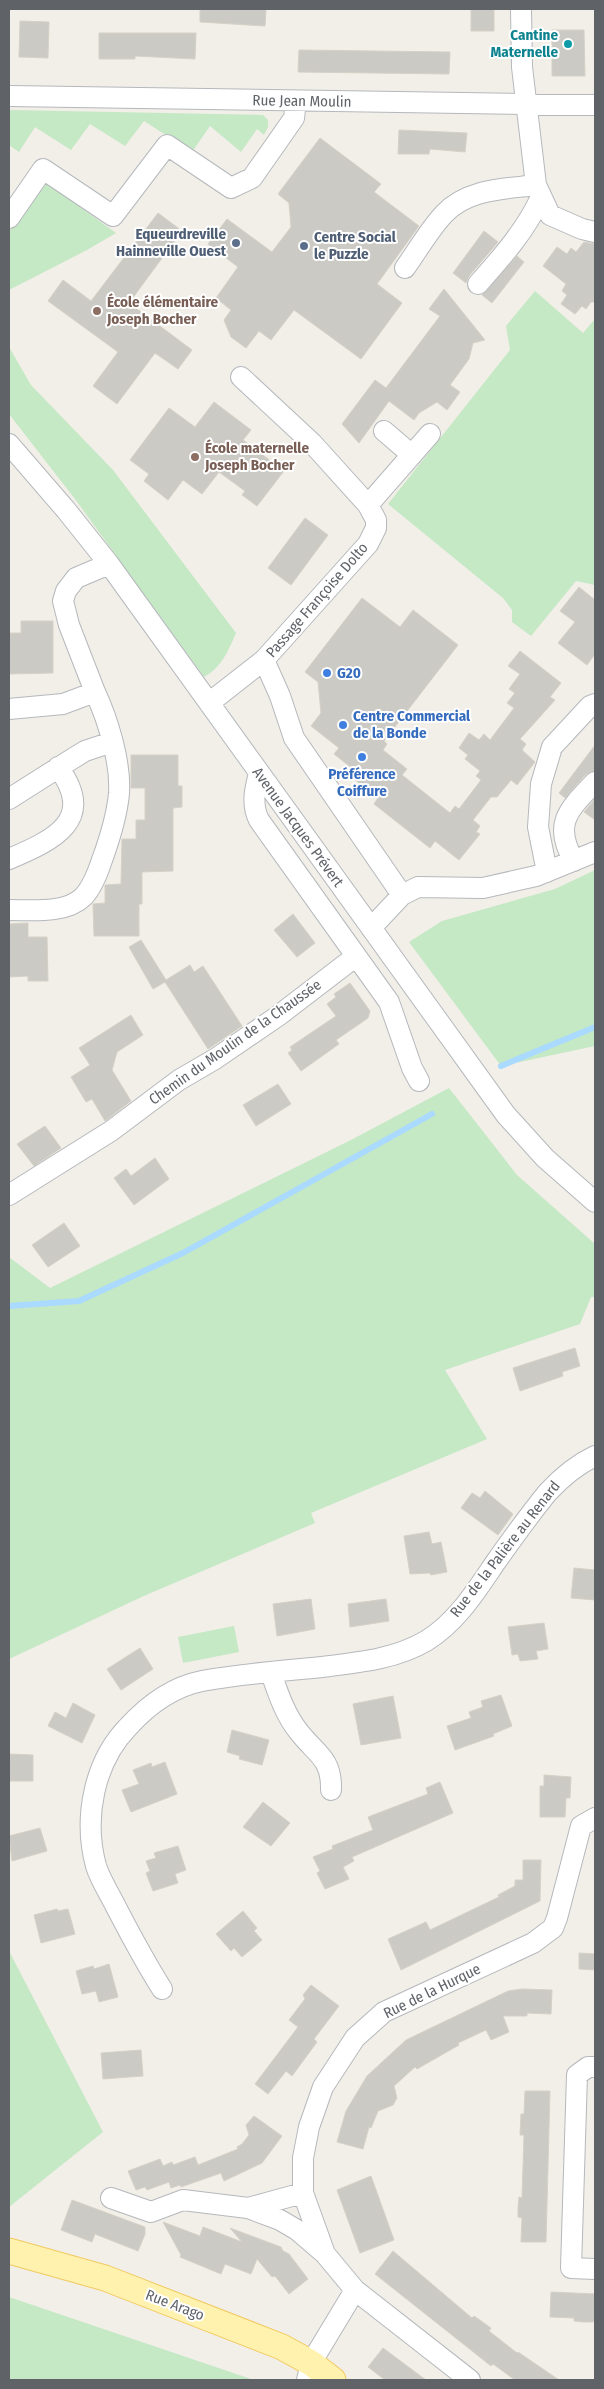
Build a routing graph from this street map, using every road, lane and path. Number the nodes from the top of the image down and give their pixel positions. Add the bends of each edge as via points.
1 (521, 9) edge
2 (9, 96) edge
3 (296, 101) junction
4 (526, 104) junction
5 (595, 105) edge
6 (542, 199) junction
7 (9, 218) edge
8 (595, 232) edge
9 (501, 244) dead end
10 (405, 268) dead end
11 (478, 284) dead end
12 (241, 377) dead end
13 (384, 431) dead end
14 (430, 434) dead end
15 (9, 444) edge
16 (412, 455) junction
17 (368, 505) junction
18 (109, 564) junction
19 (264, 660) junction
20 (96, 692) junction
21 (209, 703) junction
22 (595, 704) edge
23 (9, 709) edge
24 (112, 742) junction
25 (58, 768) junction
26 (259, 773) junction
27 (595, 782) edge
28 (9, 799) edge
29 (582, 811) dead end
30 (595, 852) edge
31 (9, 859) edge
32 (574, 861) junction
33 (547, 872) junction
34 (402, 895) junction
35 (9, 910) edge
36 (371, 928) junction
37 (355, 956) junction
38 (419, 1081) dead end
39 (9, 1195) edge
40 (595, 1202) edge
41 (595, 1456) edge
42 (271, 1673) junction
43 (330, 1790) dead end
44 (595, 1818) edge
45 (162, 1989) dead end
46 (595, 2067) edge
47 (303, 2193) junction
48 (110, 2198) dead end
49 (248, 2208) junction
50 (9, 2251) edge
51 (325, 2254) junction
52 (595, 2269) edge
53 (355, 2290) junction
54 (310, 2371) edge
55 (333, 2380) edge
56 (470, 2380) edge

1 - 4 street
2 - 3 street, Rue Jean Moulin
3 - 4 street, Rue Jean Moulin
3 - 7 street via 294,118 252,178 231,188 166,145 113,216 43,169
4 - 5 street, Rue Jean Moulin
4 - 6 street
6 - 8 street via 582,229
6 - 9 street via 524,212
6 - 10 street via 492,190 460,201 444,213
6 - 11 street via 531,218
12 - 17 street, Passage Françoise Dolto via 312,443
13 - 16 street
14 - 16 street
15 - 18 street, Avenue Jacques Prévert
16 - 17 street
17 - 19 street, Passage Françoise Dolto via 376,520 376,528 368,544
18 - 20 street via 76,578 63,601 69,626
18 - 21 street, Avenue Jacques Prévert
19 - 21 street, Passage Françoise Dolto
19 - 34 street via 294,738
20 - 23 street via 63,704
20 - 24 street
21 - 26 street, Avenue Jacques Prévert
22 - 33 street via 552,747 541,784 538,827
24 - 25 street via 85,751
24 - 35 street via 119,792 110,836 92,884 83,898 71,904 44,910
25 - 28 street
25 - 31 street via 69,782 74,797 75,809 68,823 43,842
26 - 36 street, Avenue Jacques Prévert
26 - 37 street via 254,798 259,820
27 - 32 street via 568,812 562,830
29 - 32 street via 576,821
30 - 32 street
32 - 33 street
33 - 34 street via 483,888 418,887
34 - 36 street
36 - 40 street, Avenue Jacques Prévert via 506,1115 545,1158
37 - 38 street via 388,1002
37 - 39 street, Chemin du Moulin de la Chaussée via 278,1016 179,1080 111,1131
41 - 42 street, Rue de la Palière au Renard via 562,1477 548,1492 462,1608 427,1640 408,1650 369,1661
42 - 43 street via 283,1706 299,1732 324,1758 331,1776
42 - 45 street, Rue de la Palière au Renard via 181,1687 150,1705 121,1734 102,1768 92,1802 92,1845 96,1867 140,1955
44 - 47 street, Rue de la Hurque via 581,1826 553,1928 544,1936 384,2012 354,2038 323,2087 309,2127 303,2158
46 - 52 street via 588,2067 577,2075 571,2268
47 - 49 street, Rue de la Hurque
47 - 51 street, Rue de la Hurque
48 - 49 street, Rue de la Hurque via 151,2212 184,2200
49 - 51 street, Rue de la Hurque via 288,2225
50 - 54 main road, Rue Arago via 105,2278 282,2347
51 - 53 street, Rue de la Hurque
53 - 54 street
53 - 56 street, Rue de la Hurque
54 - 55 main road, Rue Arago

